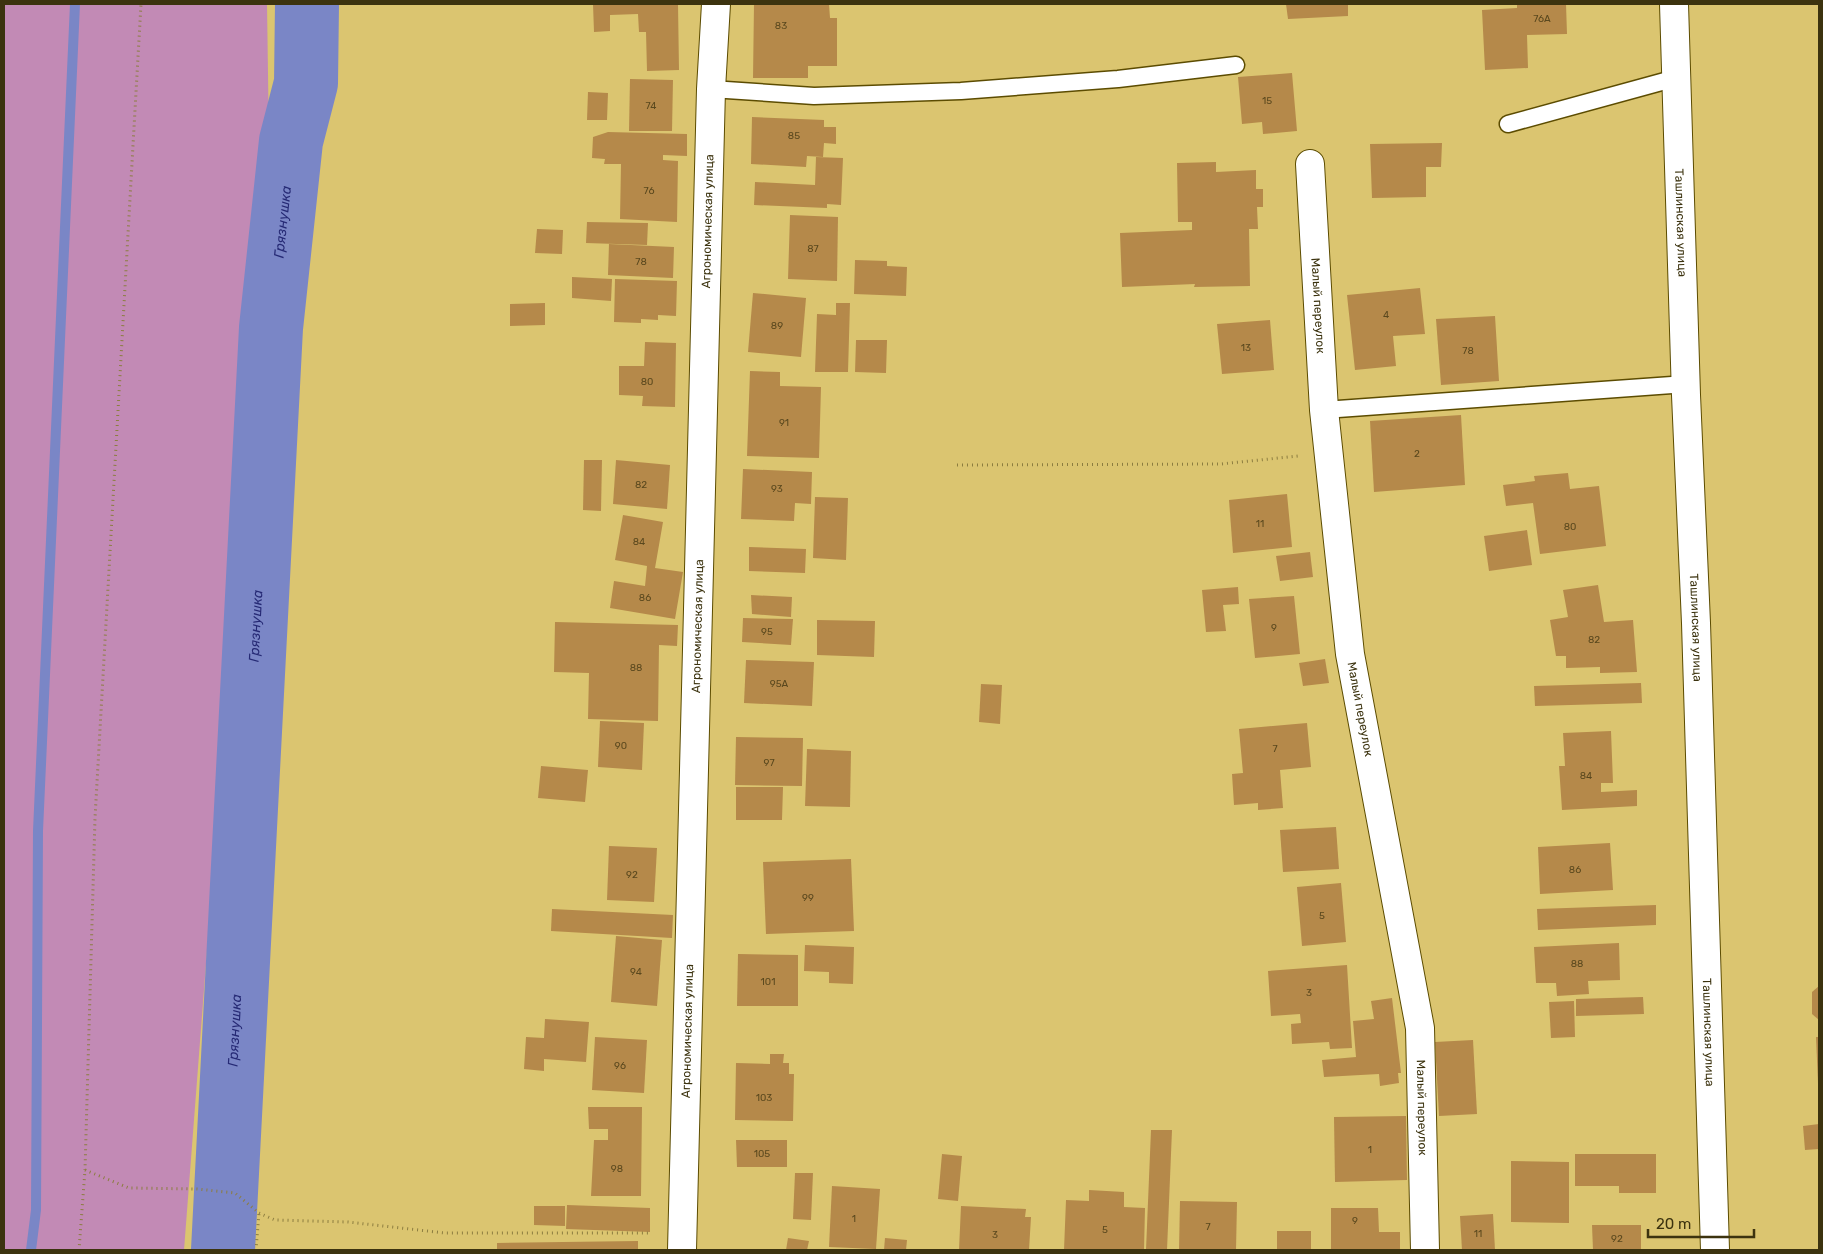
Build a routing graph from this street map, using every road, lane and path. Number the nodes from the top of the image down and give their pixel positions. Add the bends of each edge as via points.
1 (141, 4) edge
2 (716, 4) edge
3 (1674, 4) edge
4 (1236, 64) dead end
5 (1676, 78) junction
6 (711, 89) junction
7 (1508, 124) dead end
8 (1310, 164) dead end
9 (1686, 384) junction
10 (1324, 410) junction
11 (1307, 455) dead end
12 (957, 465) dead end
13 (85, 1170) junction
14 (259, 1213) junction
15 (682, 1242) edge
16 (79, 1250) edge
17 (256, 1250) edge
18 (1425, 1250) edge
19 (1715, 1250) edge

1 - 13 path via 95,818
2 - 6 street, Агрономическая улица
3 - 5 street, Ташлинская улица
4 - 6 lane via 1118,79 961,91 814,96
5 - 7 lane
5 - 9 street, Ташлинская улица
6 - 15 street, Агрономическая улица
8 - 10 street, Малый переулок
9 - 10 lane
9 - 19 street, Ташлинская улица
10 - 18 street, Малый переулок via 1350,654 1420,1028
11 - 12 path via 1221,464
13 - 14 path via 129,1188 235,1193
13 - 16 path
14 - 15 path via 275,1220 348,1222 445,1233
14 - 17 path

